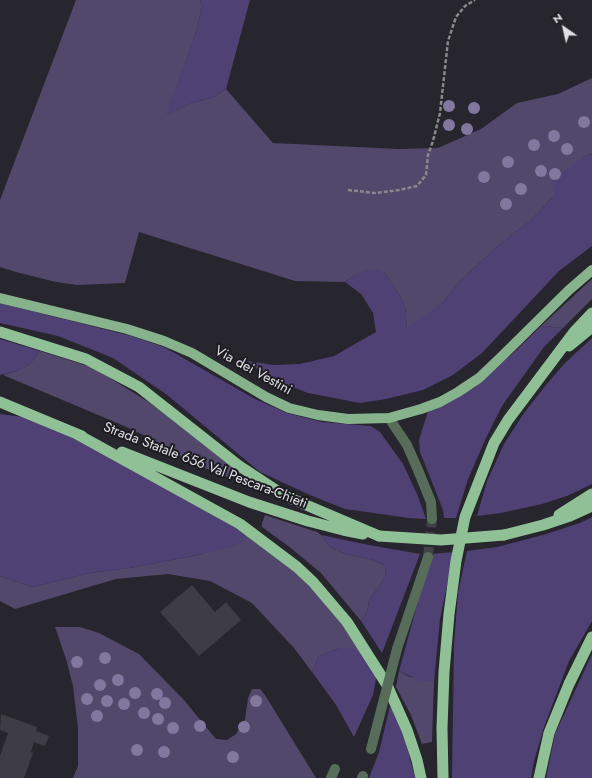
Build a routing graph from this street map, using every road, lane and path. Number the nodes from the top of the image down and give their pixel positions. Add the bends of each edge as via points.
1 (475, 0) edge
2 (348, 190) dead end
3 (592, 270) edge
4 (0, 298) edge
5 (592, 313) edge
6 (592, 327) edge
7 (0, 332) edge
8 (552, 361) junction
9 (0, 402) edge
10 (0, 407) edge
11 (24, 412) junction
12 (389, 418) junction
13 (75, 433) junction
14 (592, 494) edge
15 (592, 506) edge
16 (432, 519) tunnel mouth
17 (543, 525) junction
18 (379, 536) junction
19 (428, 557) tunnel mouth
20 (592, 637) edge
21 (371, 749) dead end
22 (335, 769) dead end
23 (330, 778) edge
24 (420, 778) edge
25 (443, 778) edge
26 (539, 778) edge

1 - 2 path via 465,6 456,17 448,41 440,113 428,155 426,175 417,186 398,190 375,193
3 - 12 main road, Via dei Vestini via 479,378 440,402
4 - 12 main road, Via dei Vestini via 127,329 164,341 192,353 266,397 290,408 348,419
5 - 8 highway
6 - 8 highway
7 - 18 highway via 86,359 139,387 238,464 285,496
8 - 25 highway via 517,407 494,443 465,517 456,561 444,672
9 - 11 highway, Strada Statale 656 Val Pescara-Chieti
10 - 11 highway
11 - 13 highway, Strada Statale 656 Val Pescara-Chieti
12 - 16 street via 407,445 418,470 431,502
13 - 18 highway, Strada Statale 656 Val Pescara-Chieti via 249,502 308,521
13 - 24 highway via 240,524 313,582 347,622 387,685 407,730
14 - 17 highway
15 - 17 highway, Strada Statale 656 Val Pescara-Chieti
17 - 18 highway, Strada Statale 656 Val Pescara-Chieti, bridge via 504,535 441,540
19 - 21 street, bridge via 397,649
20 - 26 highway via 569,684 550,733
22 - 23 street

